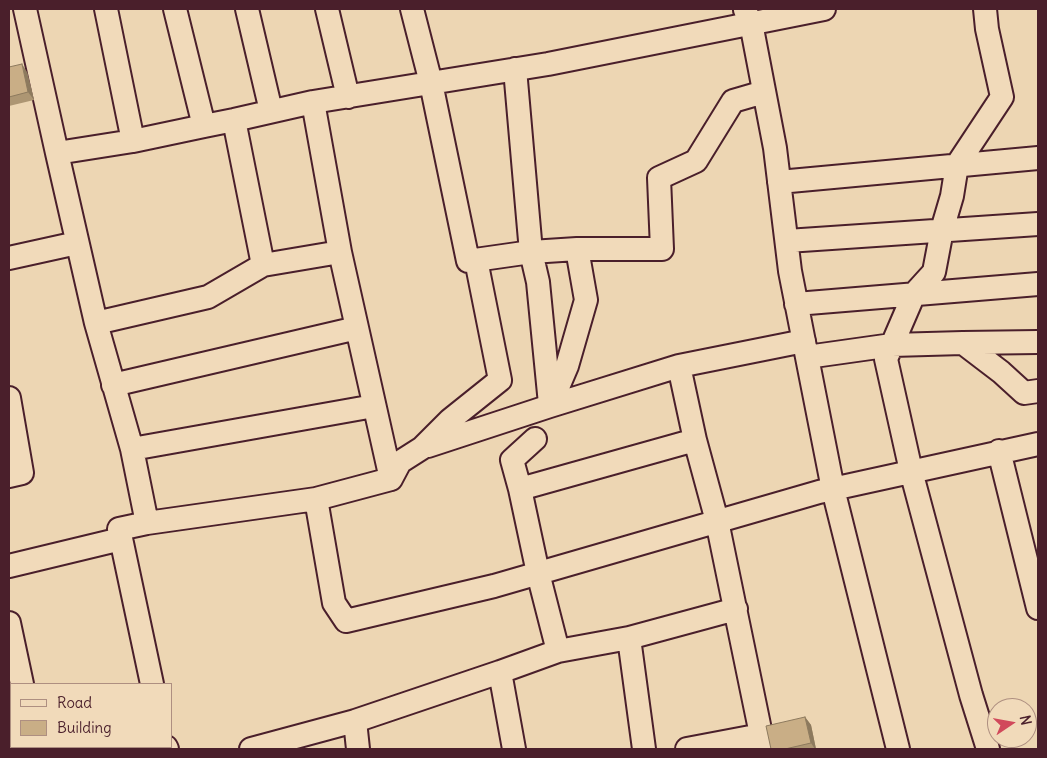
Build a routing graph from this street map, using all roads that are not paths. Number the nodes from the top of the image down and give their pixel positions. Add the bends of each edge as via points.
1 (25, 9) edge
2 (106, 9) edge
3 (175, 9) edge
4 (247, 9) edge
5 (327, 9) edge
6 (412, 9) edge
7 (820, 9) edge
8 (985, 9) edge
9 (748, 16) edge
10 (515, 69) junction
11 (432, 83) junction
12 (764, 92) junction
13 (348, 96) junction
14 (313, 102) junction
15 (271, 111) junction
16 (234, 120) junction
17 (204, 126) junction
18 (133, 141) junction
19 (57, 154) junction
20 (1038, 158) edge
21 (957, 165) junction
22 (779, 182) junction
23 (1038, 224) edge
24 (942, 230) junction
25 (786, 241) junction
26 (78, 243) junction
27 (577, 249) junction
28 (340, 252) junction
29 (531, 252) junction
30 (9, 258) edge
31 (476, 260) junction
32 (264, 265) junction
33 (1038, 284) edge
34 (914, 294) junction
35 (796, 304) junction
36 (96, 324) junction
37 (357, 328) junction
38 (1038, 342) edge
39 (963, 343) junction
40 (892, 345) junction
41 (805, 349) junction
42 (679, 366) junction
43 (114, 385) junction
44 (1038, 391) edge
45 (9, 398) edge
46 (374, 406) junction
47 (550, 406) junction
48 (535, 439) dead end
49 (695, 440) junction
50 (1038, 444) edge
51 (422, 448) junction
52 (132, 449) junction
53 (999, 451) junction
54 (911, 471) junction
55 (9, 476) edge
56 (391, 479) junction
57 (520, 489) junction
58 (833, 490) junction
59 (316, 499) junction
60 (717, 521) junction
61 (146, 523) junction
62 (121, 539) junction
63 (9, 566) edge
64 (538, 573) junction
65 (1038, 608) edge
66 (736, 609) junction
67 (9, 623) edge
68 (629, 638) junction
69 (558, 650) junction
70 (500, 672) junction
71 (22, 683) edge
72 (152, 683) edge
73 (355, 721) junction
74 (763, 742) edge
75 (36, 748) edge
76 (17, 749) edge
77 (250, 749) edge
78 (358, 749) edge
79 (514, 749) edge
80 (644, 749) edge
81 (687, 749) edge
82 (898, 749) edge
83 (988, 749) edge

1 - 19 street
2 - 18 street
3 - 17 street
4 - 15 street
5 - 13 street
6 - 11 street
7 - 9 street
8 - 21 street via 1002,97
9 - 10 street via 558,62
9 - 12 street
10 - 11 street
10 - 29 street
11 - 13 street
11 - 31 street via 468,261
12 - 22 street
12 - 27 street via 733,101 696,161 659,178 662,249
13 - 14 street
14 - 15 street
14 - 28 street
15 - 16 street
16 - 17 street
16 - 32 street
17 - 18 street
18 - 19 street
19 - 26 street
20 - 21 street
21 - 22 street
21 - 24 street
22 - 25 street
23 - 24 street
24 - 25 street
24 - 34 street via 934,272
25 - 35 street
26 - 30 street
26 - 36 street
27 - 29 street
27 - 47 street via 586,300 567,366
28 - 32 street
28 - 37 street
29 - 31 street
29 - 47 street via 538,282
31 - 51 street via 500,380 450,420
32 - 36 street via 208,297
33 - 34 street
34 - 35 street
34 - 40 street
35 - 41 street
36 - 43 street
37 - 43 street
37 - 46 street
38 - 39 street
39 - 40 street
39 - 44 street via 1024,393
40 - 41 street
40 - 54 street via 886,359
41 - 42 street
41 - 58 street
42 - 47 street
42 - 49 street
43 - 52 street
45 - 55 street via 22,473
46 - 52 street
46 - 56 street
47 - 51 street
48 - 57 street via 512,460
49 - 57 street
49 - 60 street
50 - 53 street
51 - 56 street via 400,462
52 - 61 street
53 - 54 street
53 - 65 street
54 - 58 street
54 - 83 street
56 - 59 street
57 - 64 street
58 - 60 street
58 - 82 street
59 - 61 street
59 - 64 street via 334,603 346,621
60 - 64 street
60 - 66 street
61 - 62 street via 118,529
62 - 63 street
62 - 72 street
64 - 69 street
66 - 68 street
66 - 74 street
67 - 71 street
68 - 69 street
68 - 80 street
69 - 70 street
70 - 73 street
70 - 79 street
73 - 77 street
73 - 78 street
74 - 81 street
75 - 76 street

